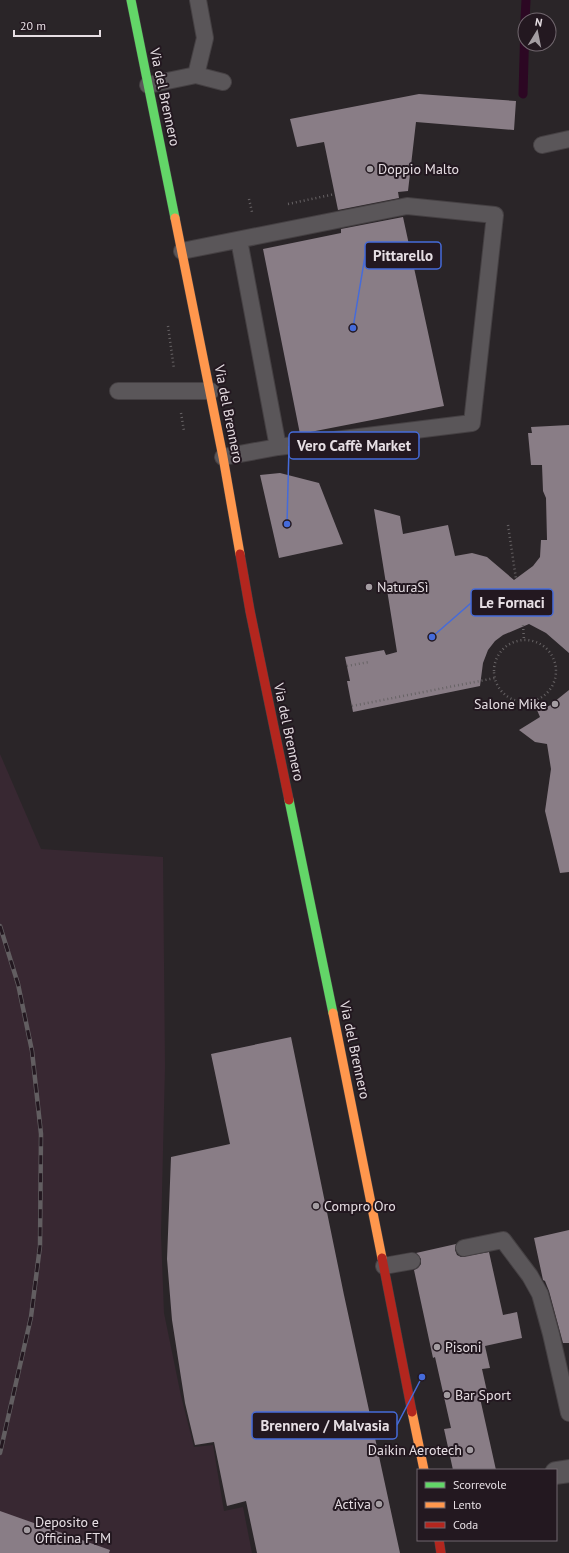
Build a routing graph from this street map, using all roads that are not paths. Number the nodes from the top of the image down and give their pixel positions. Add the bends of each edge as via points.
1 (131, 0) edge
2 (198, 0) edge
3 (196, 75) junction
4 (223, 82) dead end
5 (148, 85) junction
6 (569, 139) edge
7 (542, 145) dead end
8 (239, 240) junction
9 (182, 251) junction
10 (118, 391) dead end
11 (211, 391) junction
12 (278, 447) junction
13 (224, 456) junction
14 (464, 1248) dead end
15 (412, 1261) dead end
16 (384, 1266) junction
17 (569, 1413) edge
18 (424, 1469) edge
19 (569, 1470) edge
20 (557, 1473) edge
21 (439, 1541) edge
22 (441, 1553) edge

1 - 5 main road, Via del Brennero
2 - 3 lane via 205,38
3 - 4 lane
3 - 5 lane
5 - 9 main road, Via del Brennero
6 - 7 lane
8 - 9 lane
8 - 12 lane
8 - 12 lane via 407,206 496,215 472,423
9 - 11 main road, Via del Brennero
10 - 11 lane
11 - 13 main road, Via del Brennero
12 - 13 lane
13 - 16 main road, Via del Brennero via 250,611
14 - 17 lane via 503,1240 530,1276 540,1294
15 - 16 lane
16 - 18 main road, Via del Brennero
19 - 20 street
21 - 22 main road

